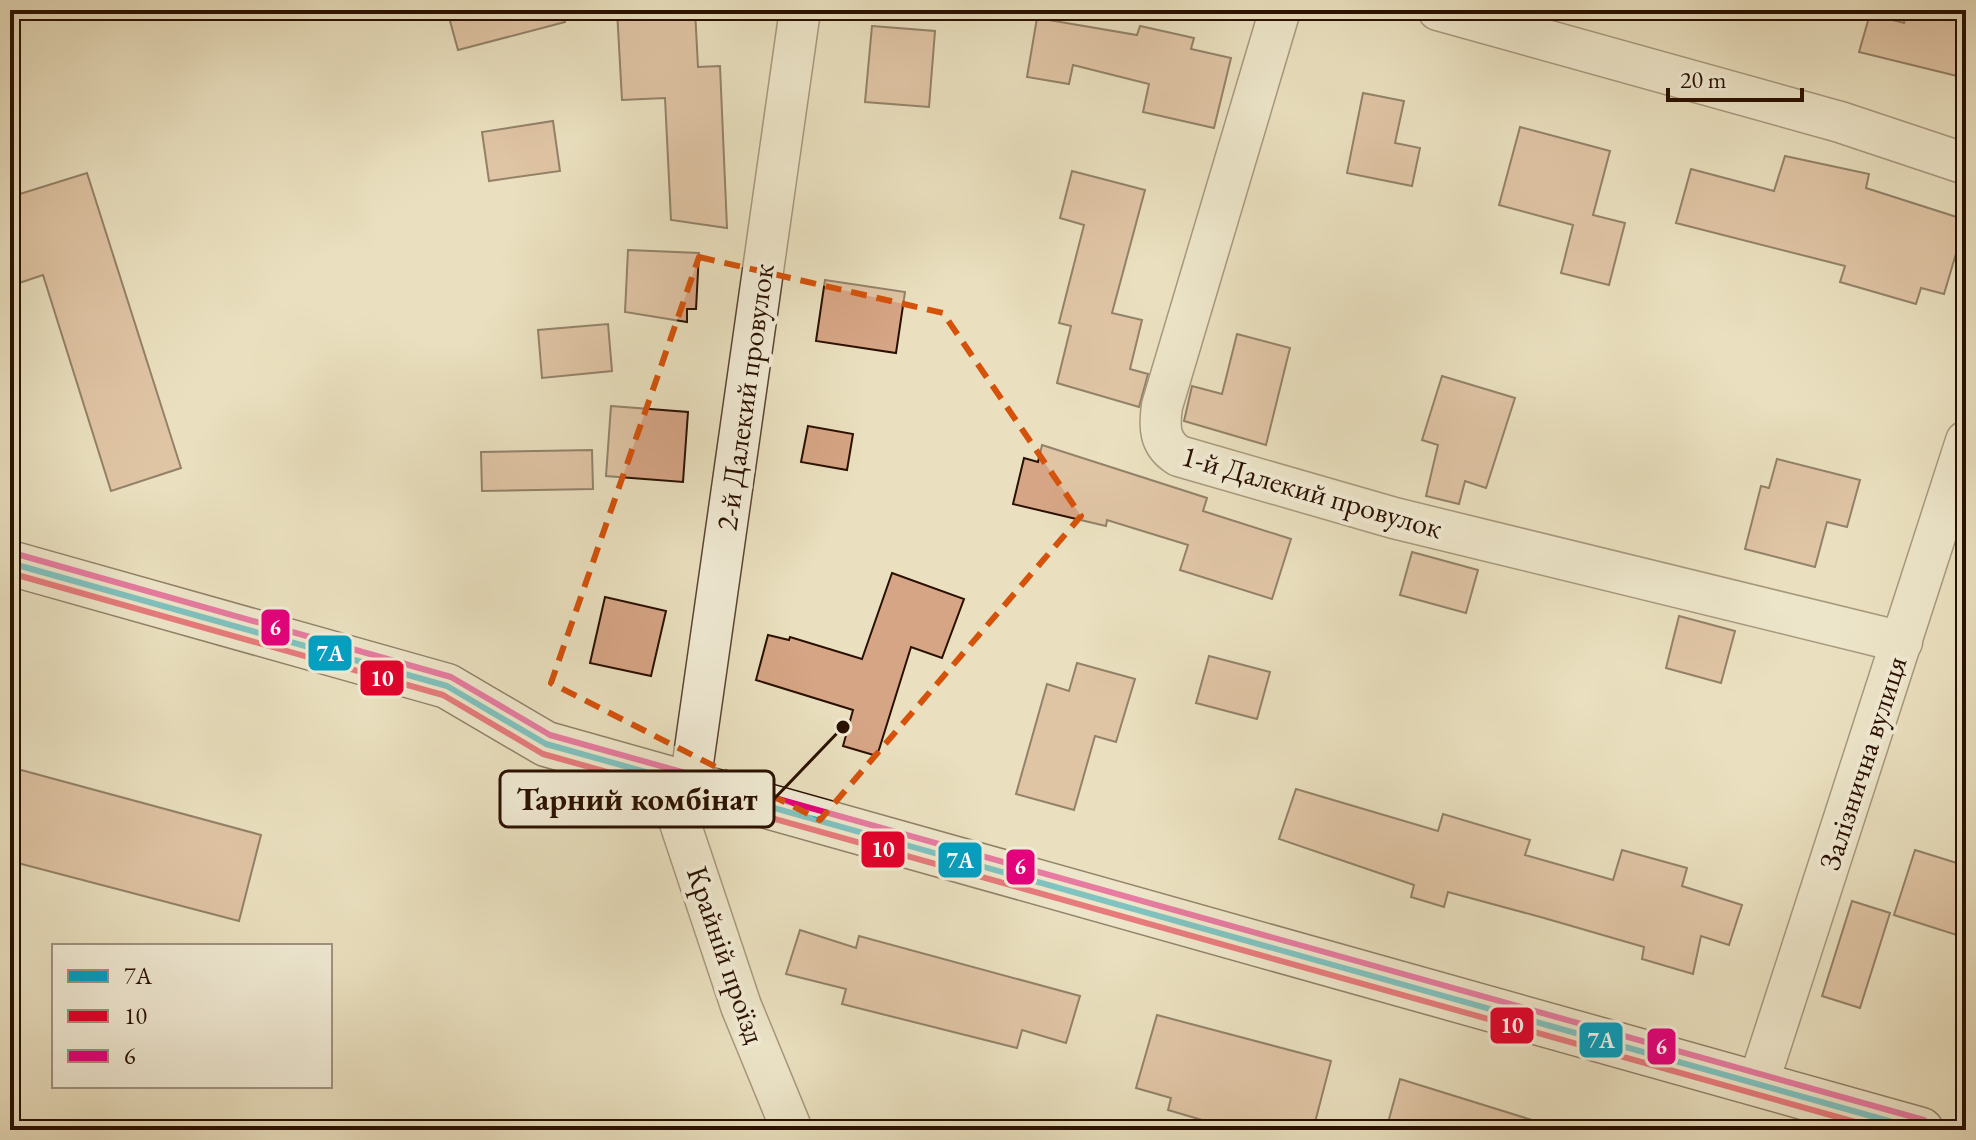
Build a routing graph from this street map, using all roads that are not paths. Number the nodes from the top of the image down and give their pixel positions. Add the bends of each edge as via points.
1 (800, 10) edge
2 (1280, 10) edge
3 (1438, 10) edge
4 (1966, 164) edge
5 (1966, 441) edge
6 (10, 563) edge
7 (1902, 642) junction
8 (678, 781) junction
9 (1758, 1084) junction
10 (792, 1130) edge
11 (1921, 1130) edge

1 - 8 street, 2-й Далекий провулок
2 - 7 street, 1-й Далекий провулок via 1162,406 1159,422 1168,450 1394,518
3 - 4 street via 1840,122
5 - 7 street, Залізнична вулиця
6 - 8 main road via 447,686 546,744
7 - 9 street, Залізнична вулиця
8 - 9 main road
8 - 10 street, Крайній проїзд via 741,1006
9 - 11 main road

